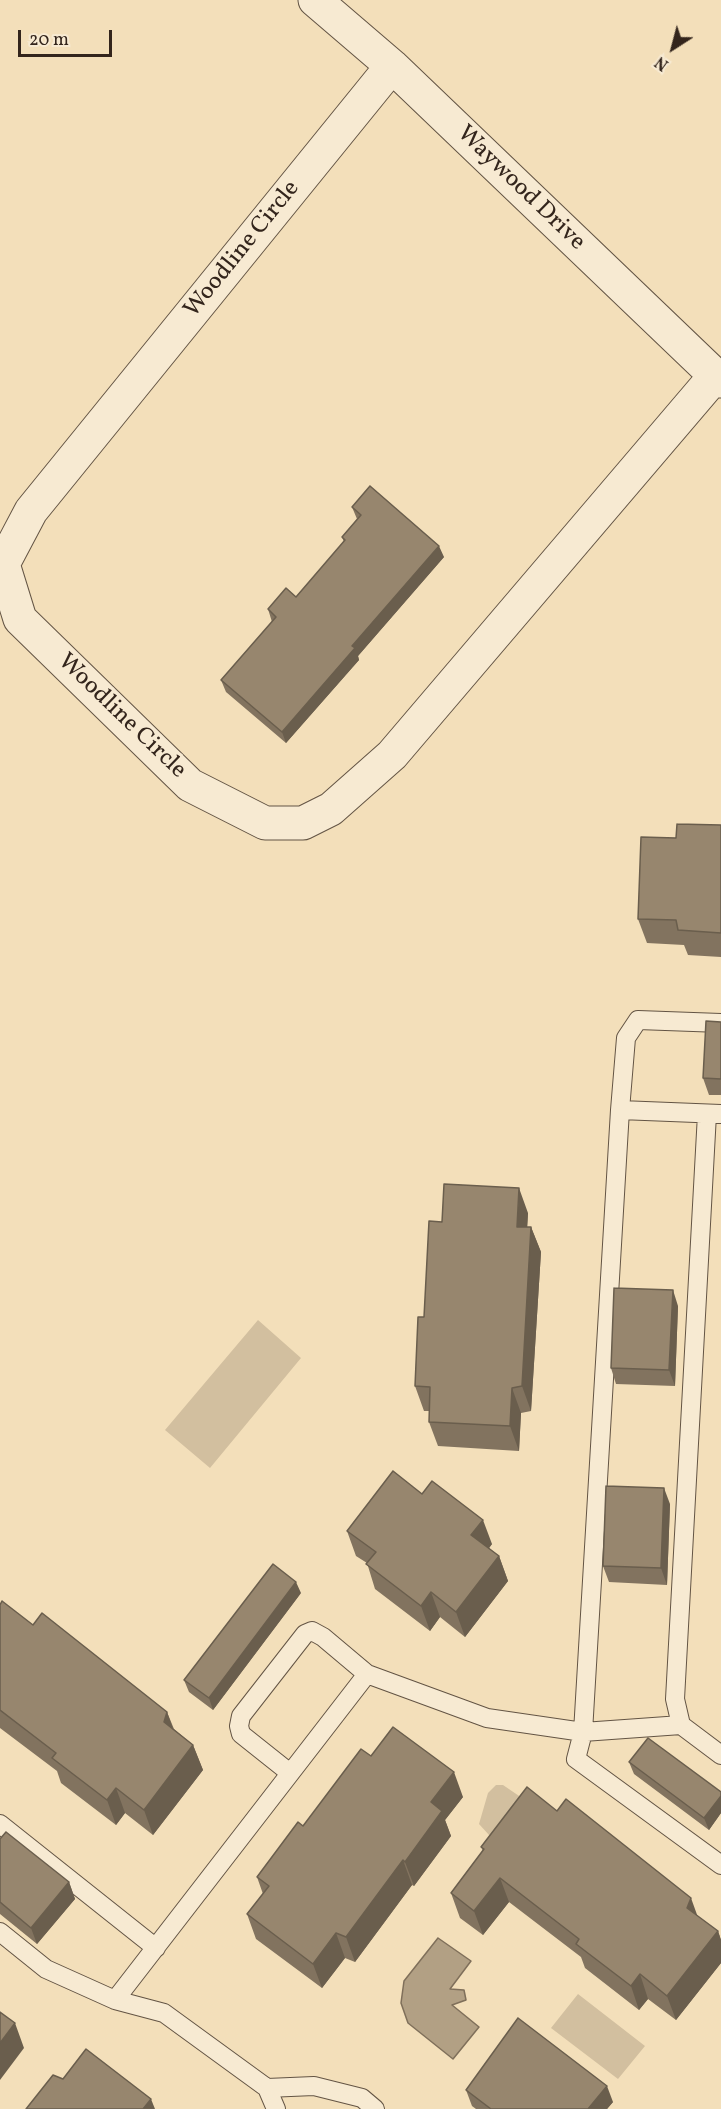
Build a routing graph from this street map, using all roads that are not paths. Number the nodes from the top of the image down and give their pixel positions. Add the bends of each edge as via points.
1 (315, 0) edge
2 (392, 66) junction
3 (718, 379) edge
4 (721, 1023) edge
5 (620, 1110) junction
6 (714, 1114) edge
7 (367, 1674) junction
8 (681, 1725) junction
9 (584, 1732) junction
10 (721, 1755) edge
11 (290, 1773) junction
12 (0, 1824) edge
13 (721, 1865) edge
14 (0, 1932) edge
15 (156, 1948) junction
16 (115, 2000) junction
17 (267, 2088) junction
18 (276, 2109) edge
19 (375, 2109) edge

1 - 2 street, Waywood Drive
2 - 3 street, Waywood Drive
2 - 3 street, Woodline Circle via 31,511 3,564 20,619 190,785 265,823 303,823 331,809 392,755
4 - 5 lane via 638,1020 626,1038
5 - 6 lane
5 - 9 lane
6 - 8 lane via 675,1699
7 - 9 lane via 487,1718
7 - 11 lane
7 - 11 lane via 323,1637 312,1631 305,1634 242,1716 239,1726 241,1734
8 - 9 lane
8 - 10 lane
9 - 13 lane via 576,1759
11 - 15 lane
12 - 15 lane
14 - 16 lane via 46,1969
15 - 16 lane
16 - 17 lane via 164,2013
17 - 18 lane
17 - 19 lane via 314,2086 362,2098

